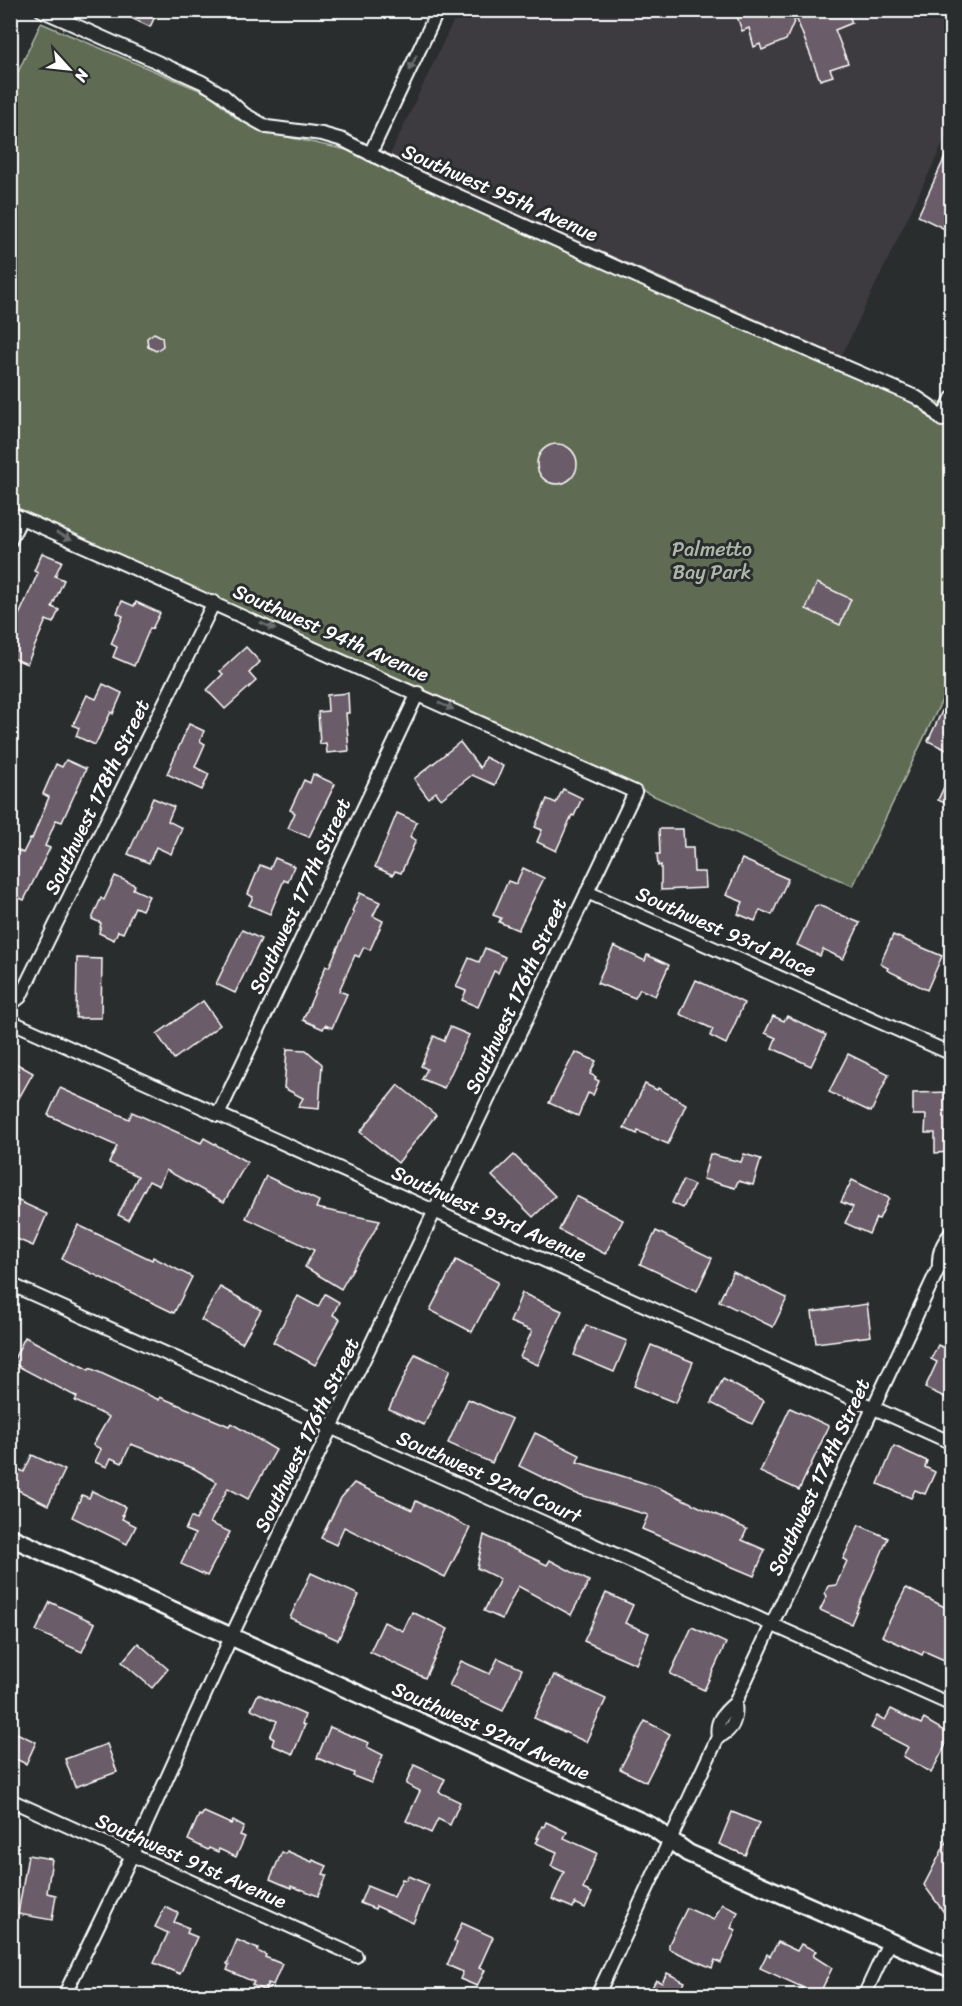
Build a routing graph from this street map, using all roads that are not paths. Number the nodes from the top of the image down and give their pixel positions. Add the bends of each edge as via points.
1 (41, 10) edge
2 (438, 10) edge
3 (370, 154) junction
4 (951, 398) edge
5 (16, 515) edge
6 (10, 541) edge
7 (214, 602) junction
8 (418, 693) junction
9 (587, 892) junction
10 (10, 1005) edge
11 (10, 1021) edge
12 (951, 1054) edge
13 (218, 1116) junction
14 (435, 1211) junction
15 (951, 1232) edge
16 (951, 1258) edge
17 (939, 1268) junction
18 (10, 1284) edge
19 (873, 1408) junction
20 (332, 1428) junction
21 (951, 1443) edge
22 (10, 1537) edge
23 (772, 1626) junction
24 (231, 1637) junction
25 (951, 1705) edge
26 (10, 1800) edge
27 (670, 1840) junction
28 (132, 1855) junction
29 (889, 1942) junction
30 (356, 1956) dead end
31 (951, 1969) edge
32 (64, 1995) edge
33 (597, 1995) edge
34 (864, 1995) edge

1 - 3 street, Southwest 95th Avenue via 202,82 267,127 333,137
2 -> 3 street
3 - 4 street, Southwest 95th Avenue via 658,286 916,397 942,420
5 - 6 street
5 -> 7 street, Southwest 94th Avenue
7 -> 8 street, Southwest 94th Avenue
7 - 10 street, Southwest 178th Street via 20,997
8 -> 9 street, Southwest 94th Avenue via 635,792
8 - 13 street, Southwest 177th Street
9 - 12 street, Southwest 93rd Place
9 - 14 street, Southwest 176th Street
11 - 13 street, Southwest 93rd Avenue
13 - 14 street, Southwest 93rd Avenue
14 - 19 street, Southwest 93rd Avenue
14 - 20 street, Southwest 176th Street
15 - 17 street, Southwest 174th Street via 942,1245
16 - 17 street, Southwest 174th Street
17 - 19 street, Southwest 174th Street
18 - 20 street, Southwest 92nd Court
19 - 21 street, Southwest 93rd Avenue
19 - 23 street, Southwest 174th Street
20 - 23 street, Southwest 92nd Court
20 - 24 street, Southwest 176th Street
22 - 24 street, Southwest 92nd Avenue
23 - 25 street, Southwest 92nd Court
23 - 27 street, Southwest 174th Street via 735,1703 717,1725 718,1737
24 - 27 street, Southwest 92nd Avenue via 651,1826
24 - 28 street, Southwest 176th Street
26 - 28 street, Southwest 91st Avenue
27 - 29 street, Southwest 92nd Avenue via 688,1853
27 - 33 street, Southwest 174th Street
28 - 30 street, Southwest 91st Avenue
28 - 32 street, Southwest 176th Street
29 - 31 street, Southwest 92nd Avenue
29 - 34 street

